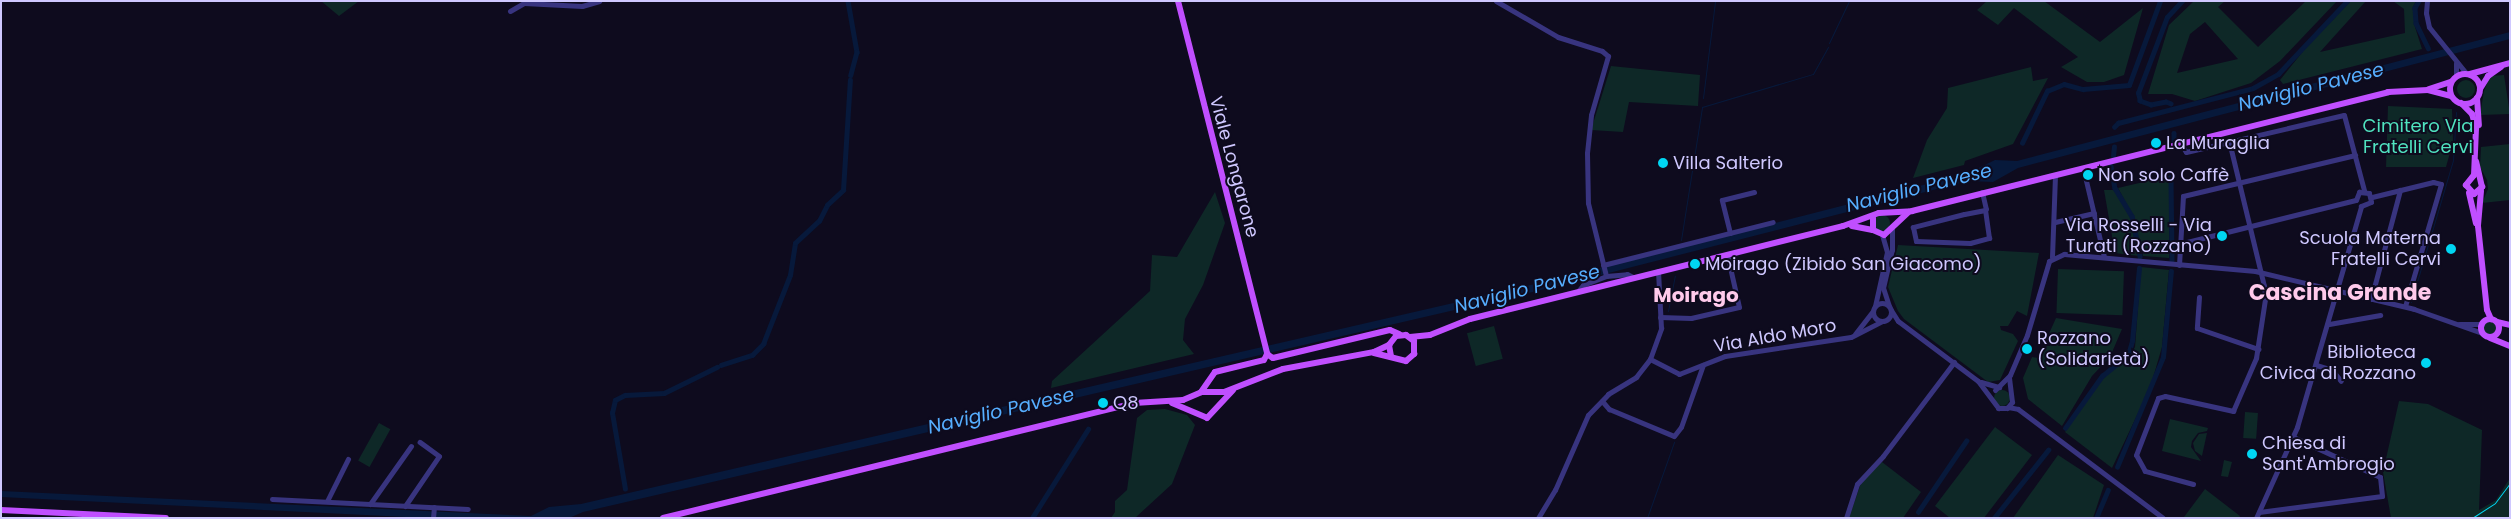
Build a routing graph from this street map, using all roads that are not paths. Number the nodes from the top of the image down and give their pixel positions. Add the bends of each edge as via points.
1 (599, 1) edge
2 (1178, 1) edge
3 (1496, 1) edge
4 (2427, 1) edge
5 (510, 11) dead end
6 (2456, 63) junction
7 (2508, 63) edge
8 (2468, 74) junction
9 (2456, 76) junction
10 (2451, 82) junction
11 (2480, 89) junction
12 (2428, 90) junction
13 (2452, 96) junction
14 (2477, 98) junction
15 (2461, 103) junction
16 (2278, 119) junction
17 (2280, 129) junction
18 (2477, 136) junction
19 (2229, 141) junction
20 (2181, 144) junction
21 (2355, 155) junction
22 (2476, 162) junction
23 (2083, 168) junction
24 (2056, 175) junction
25 (2472, 178) junction
26 (2480, 181) junction
27 (2240, 182) junction
28 (2364, 190) junction
29 (2400, 190) junction
30 (2481, 191) junction
31 (1754, 192) dead end
32 (1982, 192) junction
33 (2469, 192) junction
34 (2372, 197) junction
35 (2356, 200) junction
36 (2361, 206) junction
37 (1912, 210) junction
38 (1985, 210) junction
39 (2094, 213) junction
40 (1888, 215) junction
41 (1873, 218) junction
42 (1773, 222) dead end
43 (2054, 222) junction
44 (1843, 226) junction
45 (2478, 226) junction
46 (1893, 227) junction
47 (2250, 227) junction
48 (1873, 230) junction
49 (1730, 233) junction
50 (1882, 235) junction
51 (2179, 244) junction
52 (1727, 254) junction
53 (2104, 258) junction
54 (2050, 259) junction
55 (2179, 264) junction
56 (1603, 265) junction
57 (1658, 271) junction
58 (2262, 273) junction
59 (1606, 276) junction
60 (1633, 277) junction
61 (2483, 283) junction
62 (1578, 291) junction
63 (2339, 291) junction
64 (2199, 297) dead end
65 (2371, 299) junction
66 (2405, 306) junction
67 (1874, 308) junction
68 (1890, 308) junction
69 (2380, 315) dead end
70 (1660, 317) junction
71 (2494, 320) junction
72 (1884, 321) junction
73 (2451, 322) junction
74 (1901, 323) junction
75 (2482, 323) junction
76 (2329, 324) junction
77 (2510, 325) edge
78 (2482, 333) junction
79 (1399, 334) junction
80 (1430, 335) junction
81 (1410, 337) junction
82 (1851, 337) junction
83 (2490, 338) junction
84 (1389, 345) junction
85 (2510, 346) edge
86 (1416, 348) junction
87 (2258, 349) junction
88 (1267, 354) junction
89 (1363, 354) junction
90 (1391, 356) junction
91 (1650, 358) junction
92 (1954, 362) junction
93 (1703, 365) junction
94 (2316, 365) junction
95 (2010, 374) junction
96 (1978, 381) junction
97 (2341, 381) dead end
98 (1240, 385) junction
99 (1998, 388) junction
100 (1210, 393) junction
101 (1198, 394) junction
102 (2012, 396) junction
103 (1164, 401) junction
104 (1602, 401) junction
105 (1992, 402) junction
106 (2008, 407) junction
107 (1217, 409) junction
108 (2018, 409) junction
109 (1197, 416) junction
110 (2293, 437) junction
111 (420, 442) dead end
112 (411, 446) dead end
113 (348, 460) dead end
114 (2193, 484) dead end
115 (272, 499) dead end
116 (326, 501) junction
117 (370, 504) junction
118 (405, 506) junction
119 (434, 508) junction
120 (468, 509) dead end
121 (1, 510) edge
122 (2258, 515) edge
123 (2162, 516) edge
124 (166, 518) edge
125 (433, 518) edge
126 (663, 518) edge
127 (1538, 518) edge
128 (1846, 518) edge

1 - 5 street via 582,6 524,3
2 - 88 main road, Viale Longarone
3 - 56 street via 1558,37 1602,51 1608,56 1591,115 1587,153 1588,203
4 - 6 street via 2427,20
6 - 8 street
6 - 9 street
7 - 8 main road
7 - 11 main road via 2488,76
8 - 9 main road
8 - 11 main road via 2478,81
9 - 10 main road
10 - 12 main road
10 - 13 main road
11 - 14 main road
12 - 13 main road
12 - 16 main road via 2388,92
13 - 15 main road
14 - 15 main road
14 - 18 main road
15 - 18 main road via 2472,114
16 - 17 street
16 - 20 main road
17 - 19 street
17 - 21 street via 2341,114 2346,117
18 - 22 main road
19 - 20 street via 2184,153
19 - 27 street
20 - 23 main road
21 - 27 street
21 - 28 street
22 - 25 main road
22 - 26 main road
23 - 24 main road
23 - 39 street
24 - 32 main road
24 - 43 street
25 - 26 main road
25 - 33 main road via 2466,185
26 - 30 main road
27 - 47 street
27 - 51 street via 2182,198
28 - 34 street
28 - 35 street via 2357,194
29 - 34 street
29 - 65 street
29 - 66 street via 2440,182
30 - 33 main road via 2476,194
30 - 45 main road
31 - 49 street via 1722,200
32 - 37 main road
32 - 38 street
33 - 45 main road
34 - 36 street via 2370,204
35 - 36 street
35 - 47 street
36 - 63 street
37 - 40 main road
37 - 46 main road
38 - 38 street via 1913,228 1916,242 1970,243 1989,238
39 - 43 street
39 - 53 street
40 - 41 main road via 1882,213
40 - 46 main road
41 - 44 main road
41 - 48 main road
42 - 49 street
43 - 54 street
44 - 48 main road
44 - 52 main road
45 - 61 main road
46 - 50 main road
46 - 68 street via 1892,250 1883,288
47 - 51 street
47 - 58 street
48 - 50 main road
49 - 56 street
50 - 67 street, Via Aldo Moro via 1887,252
51 - 55 street
52 - 57 main road
52 - 70 street via 1739,307 1696,317
53 - 54 street via 2064,254
53 - 55 street
54 - 95 street via 2032,323
55 - 58 street
56 - 59 street
57 - 60 main road
57 - 70 street
58 - 63 street
58 - 87 street via 2265,299
59 - 60 street via 1627,274
59 - 62 street via 1583,285
60 - 62 main road
61 - 71 main road
61 - 75 main road
62 - 80 main road via 1470,318
63 - 65 street
63 - 76 street
64 - 87 street via 2197,328
65 - 66 street
66 - 73 street
67 - 68 street via 1882,302
67 - 72 street via 1875,318
67 - 82 street, Via Aldo Moro via 1863,326
68 - 72 street
68 - 74 street
69 - 76 street
70 - 91 street via 1660,333
71 - 75 main road
71 - 77 main road
71 - 83 main road via 2499,330
72 - 74 street
72 - 82 street, Via Aldo Moro
73 - 75 street via 2468,326
73 - 78 street
74 - 92 street
75 - 78 main road
76 - 94 street
78 - 83 main road
79 - 81 main road
79 - 84 main road
79 - 88 main road via 1390,330 1273,358
80 - 81 main road
80 - 86 main road
81 - 86 main road
82 - 93 street, Via Aldo Moro via 1725,356
83 - 85 main road
84 - 89 main road
84 - 90 main road
86 - 90 main road via 1406,361
87 - 114 street via 2234,411 2165,396 2155,400 2136,458 2148,472
88 - 101 main road via 1264,360 1213,373
89 - 90 main road
89 - 98 main road via 1283,369
91 - 93 street, Via Aldo Moro via 1679,374
91 - 104 street via 1629,383
92 - 96 street
92 - 128 street via 1885,455 1857,484
93 - 104 street via 1681,427 1674,436 1609,409
94 - 97 street via 2332,370
94 - 110 street
95 - 99 street
95 - 102 street
96 - 99 street
96 - 105 street
98 - 100 main road
98 - 107 main road via 1224,397
99 - 102 street
99 - 105 street
100 - 101 main road
100 - 107 main road via 1217,400
101 - 103 main road via 1186,400
101 - 109 main road via 1192,407
102 - 106 street
102 - 108 street
103 - 109 main road
103 - 126 main road via 1134,402
104 - 127 street via 1588,416 1555,490
105 - 106 street via 1999,408
106 - 108 street
107 - 109 main road via 1209,418
108 - 123 street
110 - 122 street
110 - 122 street via 2380,476 2382,496
111 - 118 street via 439,456
112 - 117 street
113 - 116 street
115 - 116 street
116 - 117 street
117 - 118 street
118 - 119 street
119 - 120 street
119 - 125 street
121 - 124 main road

